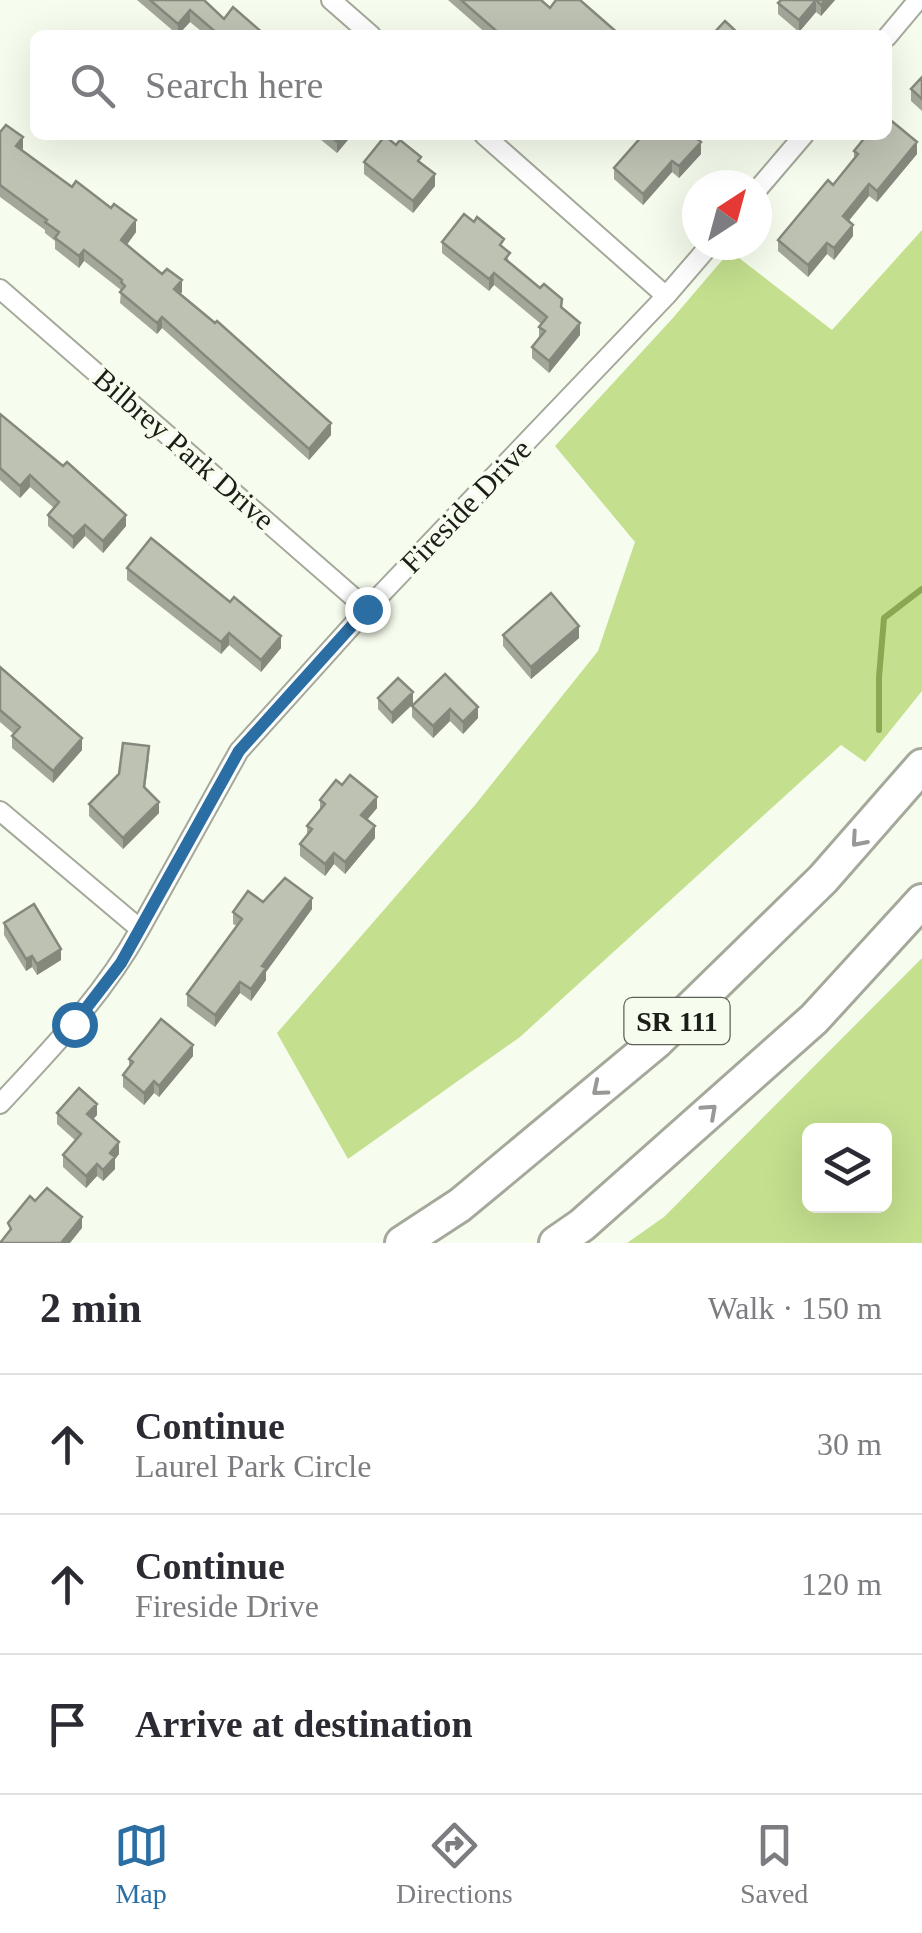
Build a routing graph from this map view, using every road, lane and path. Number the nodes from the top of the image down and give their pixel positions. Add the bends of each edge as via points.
1 (331, 0) edge
2 (918, 0) edge
3 (365, 30) edge
4 (892, 31) edge
5 (490, 140) edge
6 (800, 140) edge
7 (772, 172) edge
8 (697, 260) edge
9 (0, 288) edge
10 (666, 296) junction
11 (367, 609) junction
12 (922, 766) edge
13 (0, 811) edge
14 (922, 902) edge
15 (140, 929) junction
16 (0, 1104) edge
17 (402, 1243) edge
18 (556, 1243) edge

1 - 3 street
2 - 4 street
5 - 10 street
6 - 7 street
8 - 10 street, Fireside Drive
9 - 11 street, Bilbrey Park Drive
10 - 11 street, Fireside Drive
11 - 15 street, Fireside Drive via 239,751
12 -> 17 highway, SR 111 via 823,879 656,1042 460,1204
13 - 15 street
18 -> 14 highway, SR 111 via 814,1019
15 - 16 street, Fireside Drive via 74,1024

